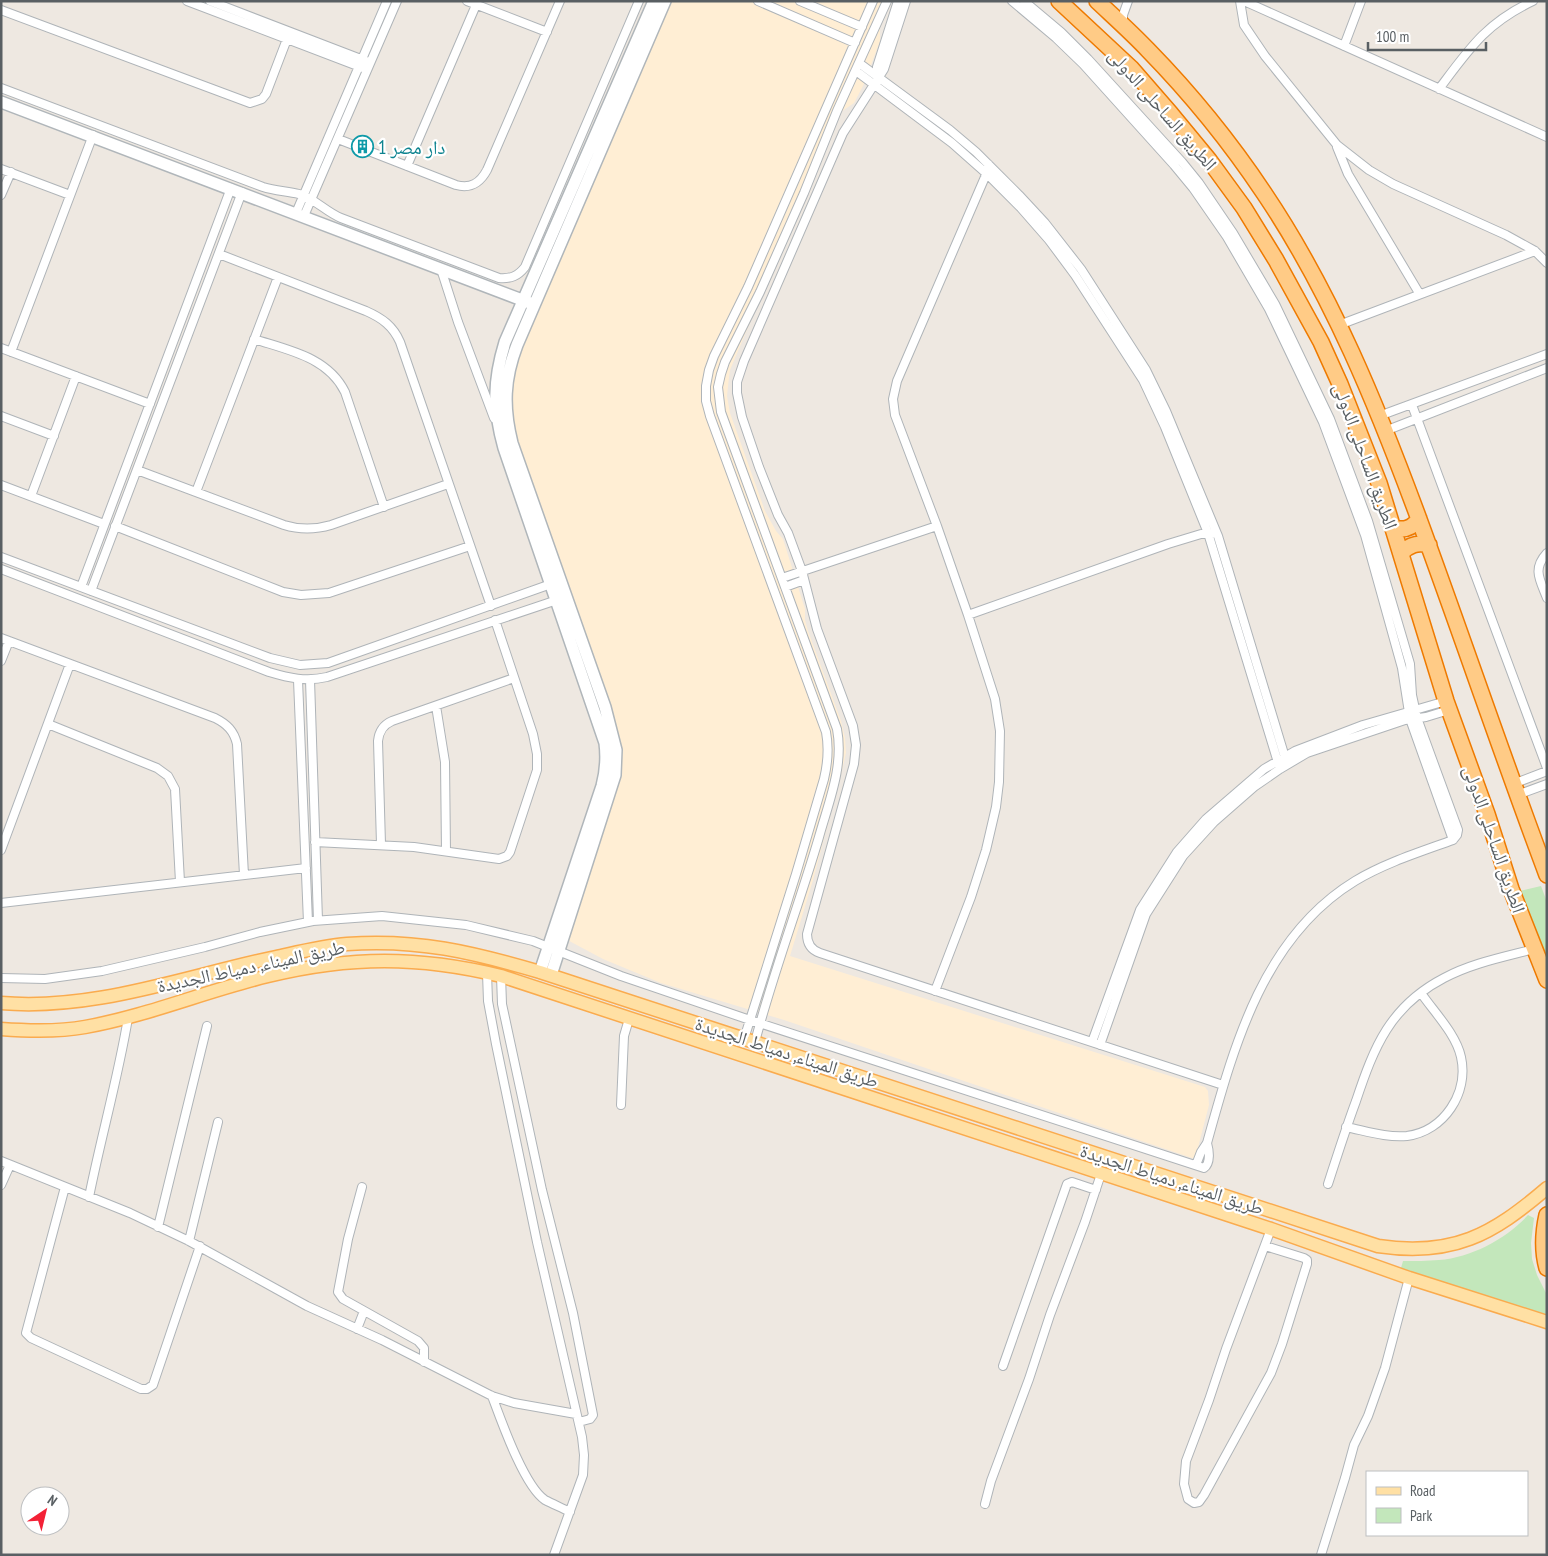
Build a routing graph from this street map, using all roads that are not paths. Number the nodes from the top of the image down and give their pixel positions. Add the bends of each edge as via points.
1 (187, 1) edge
2 (210, 1) edge
3 (387, 1) edge
4 (397, 1) edge
5 (467, 1) edge
6 (560, 1) edge
7 (639, 1) edge
8 (654, 1) edge
9 (665, 1) edge
10 (758, 1) edge
11 (800, 1) edge
12 (873, 1) edge
13 (887, 1) edge
14 (898, 1) edge
15 (906, 1) edge
16 (1012, 1) edge
17 (1024, 1) edge
18 (1059, 1) edge
19 (1097, 1) edge
20 (1128, 1) edge
21 (1240, 1) edge
22 (1244, 1) edge
23 (1361, 1) edge
24 (1528, 2) edge
25 (476, 5) junction
26 (1, 10) edge
27 (866, 18) junction
28 (877, 23) junction
29 (1123, 26) junction
30 (862, 27) junction
31 (547, 32) junction
32 (287, 39) junction
33 (855, 43) junction
34 (1344, 46) junction
35 (365, 65) junction
36 (857, 67) junction
37 (876, 80) junction
38 (1, 88) edge
39 (1440, 89) junction
40 (833, 93) junction
41 (844, 96) junction
42 (1, 102) edge
43 (93, 135) junction
44 (1547, 137) edge
45 (338, 139) junction
46 (1337, 145) junction
47 (988, 164) junction
48 (407, 166) junction
49 (1, 169) edge
50 (10, 172) junction
51 (987, 174) junction
52 (237, 190) junction
53 (70, 195) junction
54 (1, 196) edge
55 (307, 198) junction
56 (300, 214) junction
57 (1535, 251) junction
58 (219, 254) junction
59 (1547, 263) edge
60 (441, 269) junction
61 (278, 277) junction
62 (1419, 293) junction
63 (529, 303) junction
64 (1339, 324) junction
65 (254, 338) junction
66 (1, 348) edge
67 (11, 352) junction
68 (1547, 354) edge
69 (1547, 368) edge
70 (76, 376) junction
71 (150, 404) junction
72 (1412, 405) junction
73 (1, 416) edge
74 (1416, 417) junction
75 (1382, 424) junction
76 (498, 427) junction
77 (54, 436) junction
78 (137, 470) junction
79 (448, 484) junction
80 (1, 485) edge
81 (196, 492) junction
82 (32, 496) junction
83 (384, 507) junction
84 (1419, 519) junction
85 (104, 524) junction
86 (115, 526) junction
87 (937, 526) junction
88 (1394, 528) junction
89 (1208, 533) junction
90 (1218, 536) junction
91 (1429, 545) junction
92 (470, 546) junction
93 (1401, 553) junction
94 (1547, 553) edge
95 (1, 557) edge
96 (1, 569) edge
97 (802, 571) junction
98 (782, 578) junction
99 (804, 580) junction
100 (551, 584) junction
101 (80, 587) junction
102 (785, 587) junction
103 (91, 591) junction
104 (1547, 598) edge
105 (557, 600) junction
106 (491, 606) junction
107 (968, 615) junction
108 (495, 620) junction
109 (5, 640) edge
110 (577, 644) junction
111 (1, 662) edge
112 (70, 664) junction
113 (514, 678) junction
114 (298, 680) junction
115 (310, 680) junction
116 (1447, 705) junction
117 (436, 706) junction
118 (1412, 714) junction
119 (48, 724) junction
120 (1281, 758) junction
121 (1283, 767) junction
122 (1547, 769) edge
123 (1547, 784) edge
124 (1515, 789) junction
125 (315, 842) junction
126 (381, 844) junction
127 (1, 850) edge
128 (446, 851) junction
129 (306, 868) junction
130 (244, 874) junction
131 (1547, 875) edge
132 (180, 882) junction
133 (1, 903) edge
134 (318, 920) junction
135 (308, 922) junction
136 (554, 949) junction
137 (1534, 949) junction
138 (487, 973) junction
139 (545, 973) junction
140 (501, 976) junction
141 (1, 978) edge
142 (1547, 980) edge
143 (935, 991) junction
144 (1420, 993) junction
145 (1, 1003) edge
146 (128, 1018) junction
147 (629, 1019) junction
148 (750, 1020) junction
149 (760, 1023) junction
150 (207, 1026) dead end
151 (1, 1029) edge
152 (750, 1040) junction
153 (1096, 1044) junction
154 (833, 1067) junction
155 (848, 1072) junction
156 (828, 1084) junction
157 (1223, 1085) junction
158 (843, 1089) junction
159 (620, 1105) dead end
160 (218, 1122) dead end
161 (1346, 1128) junction
162 (1, 1161) edge
163 (10, 1165) junction
164 (1101, 1174) junction
165 (1328, 1184) dead end
166 (1, 1185) edge
167 (65, 1187) junction
168 (362, 1187) dead end
169 (1547, 1188) edge
170 (1096, 1190) junction
171 (89, 1197) junction
172 (1547, 1214) edge
173 (158, 1226) junction
174 (1271, 1229) junction
175 (189, 1241) junction
176 (200, 1246) junction
177 (1266, 1246) junction
178 (1547, 1268) edge
179 (1409, 1278) junction
180 (364, 1311) junction
181 (1547, 1322) edge
182 (357, 1329) junction
183 (424, 1362) junction
184 (1003, 1366) dead end
185 (492, 1396) junction
186 (578, 1418) junction
187 (985, 1504) dead end
188 (570, 1512) junction
189 (554, 1555) edge
190 (1321, 1555) edge

1 - 32 street
2 - 35 street
3 - 35 street
4 - 35 street
5 - 25 street
6 - 31 street
7 - 55 street via 525,267 514,277 499,278 341,218
8 - 63 street
9 - 63 street
10 - 33 street
11 - 30 street
12 - 27 street
13 - 28 street
14 - 37 street via 877,67
15 - 37 street via 884,69
16 - 118 street via 1083,64 1194,188 1228,237 1269,309 1320,414 1368,542
17 - 118 street via 1088,58 1193,176 1233,233 1275,304 1326,411 1363,505 1410,664
18 - 88 highway, الطريق الساحلى الدولى via 1131,68 1178,122 1244,208 1321,342
19 - 29 highway, الطريق الساحلى الدولى
20 - 29 street
21 - 46 street via 1244,24 1265,56
22 - 34 street
23 - 34 street
24 - 39 street via 1498,21 1474,42
25 - 31 street
25 - 48 street
26 - 32 street via 250,103 266,94
27 - 28 street
27 - 30 street
28 - 36 street
29 - 64 highway, الطريق الساحلى الدولى via 1148,49 1228,142 1297,244
30 - 33 street
31 - 48 street via 487,170 478,183 462,187
32 - 35 street
33 - 40 street
34 - 39 street
35 - 45 street
35 - 55 street
36 - 37 street
36 - 41 street
37 - 47 street via 950,130
37 - 51 street
37 - 97 street via 843,133 737,382 738,404 756,459
38 - 55 street via 263,187
39 - 44 street
40 - 41 street
40 - 148 street via 748,287 714,356 706,386 710,416 824,726 829,755
41 - 98 street via 760,292 725,362 718,387 721,412
42 - 43 street
43 - 52 street
43 - 53 street
45 - 48 street
45 - 55 street
46 - 57 street via 1393,184
46 - 62 street via 1348,174
47 - 51 street
47 - 90 street via 1057,237 1146,370
49 - 50 street
50 - 53 street
50 - 54 street
51 - 87 street via 894,390 895,415
51 - 89 street via 1035,224 1062,258 1143,380
52 - 56 street
52 - 58 street
52 - 71 street
53 - 67 street
55 - 56 street
56 - 60 street
57 - 59 street
57 - 62 street
58 - 61 street
58 - 78 street
60 - 63 street
60 - 76 street
61 - 65 street
61 - 79 street via 373,314 394,330
62 - 64 street
63 - 76 street via 506,342 499,363 495,406
63 - 110 street via 506,383 507,423
64 - 75 highway, الطريق الساحلى الدولى
65 - 81 street
65 - 83 street via 318,362 338,379
66 - 67 street
67 - 70 street
68 - 72 street
69 - 74 street
70 - 71 street
70 - 77 street
71 - 85 street
72 - 74 street
72 - 75 street
73 - 77 street
74 - 75 street
74 - 122 street
75 - 84 highway, الطريق الساحلى الدولى
76 - 100 street
77 - 82 street
78 - 81 street
78 - 86 street
79 - 83 street
79 - 92 street
80 - 82 street
81 - 83 street via 284,525 304,529 322,528
82 - 85 street
84 - 88 highway via 1411,528
84 - 91 highway, الطريق الساحلى الدولى
85 - 101 street
86 - 92 street via 283,592 301,596 329,593
86 - 103 street
87 - 97 street
87 - 107 street
88 - 93 highway, الطريق الساحلى الدولى
89 - 90 street
89 - 107 street via 1168,544
89 - 120 street
90 - 120 street
91 - 93 highway via 1410,546
91 - 124 highway, الطريق الساحلى الدولى
92 - 106 street
93 - 116 highway, الطريق الساحلى الدولى
94 - 104 street via 1541,560 1538,574
95 - 101 street
96 - 114 street via 268,672
97 - 98 street
97 - 99 street
98 - 102 street
99 - 102 street
99 - 143 street via 817,629 853,726 856,745 854,764 807,934 808,944 815,952
100 - 105 street
100 - 106 street
101 - 103 street
102 - 149 street via 837,728 840,755 807,877
103 - 106 street via 270,658 300,665 328,663
105 - 108 street
105 - 110 street
107 - 143 street via 997,709 999,782 981,868
108 - 113 street
108 - 115 street
109 - 111 street
109 - 112 street
110 - 136 street via 613,737 617,762 609,796
112 - 119 street
112 - 130 street via 216,718 228,726 237,744
113 - 117 street
113 - 128 street via 535,742 537,770 510,852 499,859
114 - 115 street
114 - 129 street
115 - 125 street
116 - 118 street via 1425,708
116 - 137 highway, الطريق الساحلى الدولى
117 - 126 street via 388,723 378,736
117 - 128 street via 445,762
118 - 120 street via 1317,741
118 - 121 street via 1307,753
118 - 157 street via 1458,830 1457,836 1367,874 1310,916 1282,950 1260,988
119 - 127 street
119 - 132 street via 157,768 168,776 174,789
120 - 121 street
120 - 153 street via 1251,779 1206,819 1168,865 1135,921
121 - 153 street via 1240,798 1214,822 1175,868 1142,925
122 - 124 street
123 - 124 street
124 - 131 highway, الطريق الساحلى الدولى
125 - 126 street
125 - 134 street
126 - 128 street
129 - 130 street
129 - 135 street
130 - 132 street
132 - 133 street
134 - 135 street
134 - 136 street via 382,916 440,921 498,931
135 - 141 street via 102,971 45,979
136 - 139 street
136 - 148 street via 620,976
137 - 142 highway, الطريق الساحلى الدولى
137 - 144 street via 1456,972
138 - 140 main road, طريق الميناء, دمياط الجديدة
138 - 146 main road, طريق الميناء, دمياط الجديدة via 422,962 343,962 266,976
138 - 186 street via 492,1028
139 - 145 main road, طريق الميناء, دمياط الجديدة via 465,951 425,945 353,944 289,954 106,998 46,1005
139 - 152 main road, طريق الميناء, دمياط الجديدة
140 - 147 main road, طريق الميناء, دمياط الجديدة
140 - 186 street via 502,1004 542,1190 573,1312 593,1414 590,1419
143 - 153 street
144 - 161 street via 1391,1022 1380,1039
144 - 161 street via 1455,1041 1461,1057 1461,1084 1451,1108 1434,1126 1407,1136
146 - 151 main road, طريق الميناء, دمياط الجديدة via 51,1030
146 - 171 street
147 - 156 main road, طريق الميناء, دمياط الجديدة
147 - 159 street
148 - 149 street
148 - 152 street
149 - 152 street
149 - 157 street via 1196,1165 1207,1143
150 - 173 street
152 - 154 main road, طريق الميناء, دمياط الجديدة
153 - 157 street
154 - 155 main road, طريق الميناء, دمياط الجديدة
154 - 156 main road via 834,1077
155 - 158 main road via 842,1078
155 - 169 main road, طريق الميناء, دمياط الجديدة via 1378,1246 1413,1250 1474,1238 1518,1212
156 - 158 main road, طريق الميناء, دمياط الجديدة
158 - 164 main road, طريق الميناء, دمياط الجديدة
160 - 175 street
161 - 165 street
162 - 163 street
163 - 166 street
163 - 167 street
164 - 170 street
164 - 174 main road, طريق الميناء, دمياط الجديدة
167 - 171 street
167 - 176 street via 26,1333 141,1389 147,1390 153,1385
168 - 180 street via 338,1289 341,1297
170 - 184 street via 1072,1182 1066,1186
170 - 187 street
171 - 173 street
172 - 178 highway via 1543,1230
173 - 175 street
174 - 177 street
174 - 179 main road, طريق الميناء, دمياط الجديدة
175 - 176 street
176 - 182 street via 307,1306
177 - 177 street via 1304,1258 1307,1264 1271,1373 1204,1495 1194,1503 1188,1499 1184,1484 1186,1461
179 - 181 main road, طريق الميناء, دمياط الجديدة
179 - 190 street via 1385,1368 1368,1416 1356,1437
180 - 182 street
180 - 183 street via 418,1341 424,1348
182 - 183 street
183 - 185 street
185 - 186 street
185 - 188 street via 510,1444 532,1484 545,1500
186 - 188 street via 584,1470
188 - 189 street

